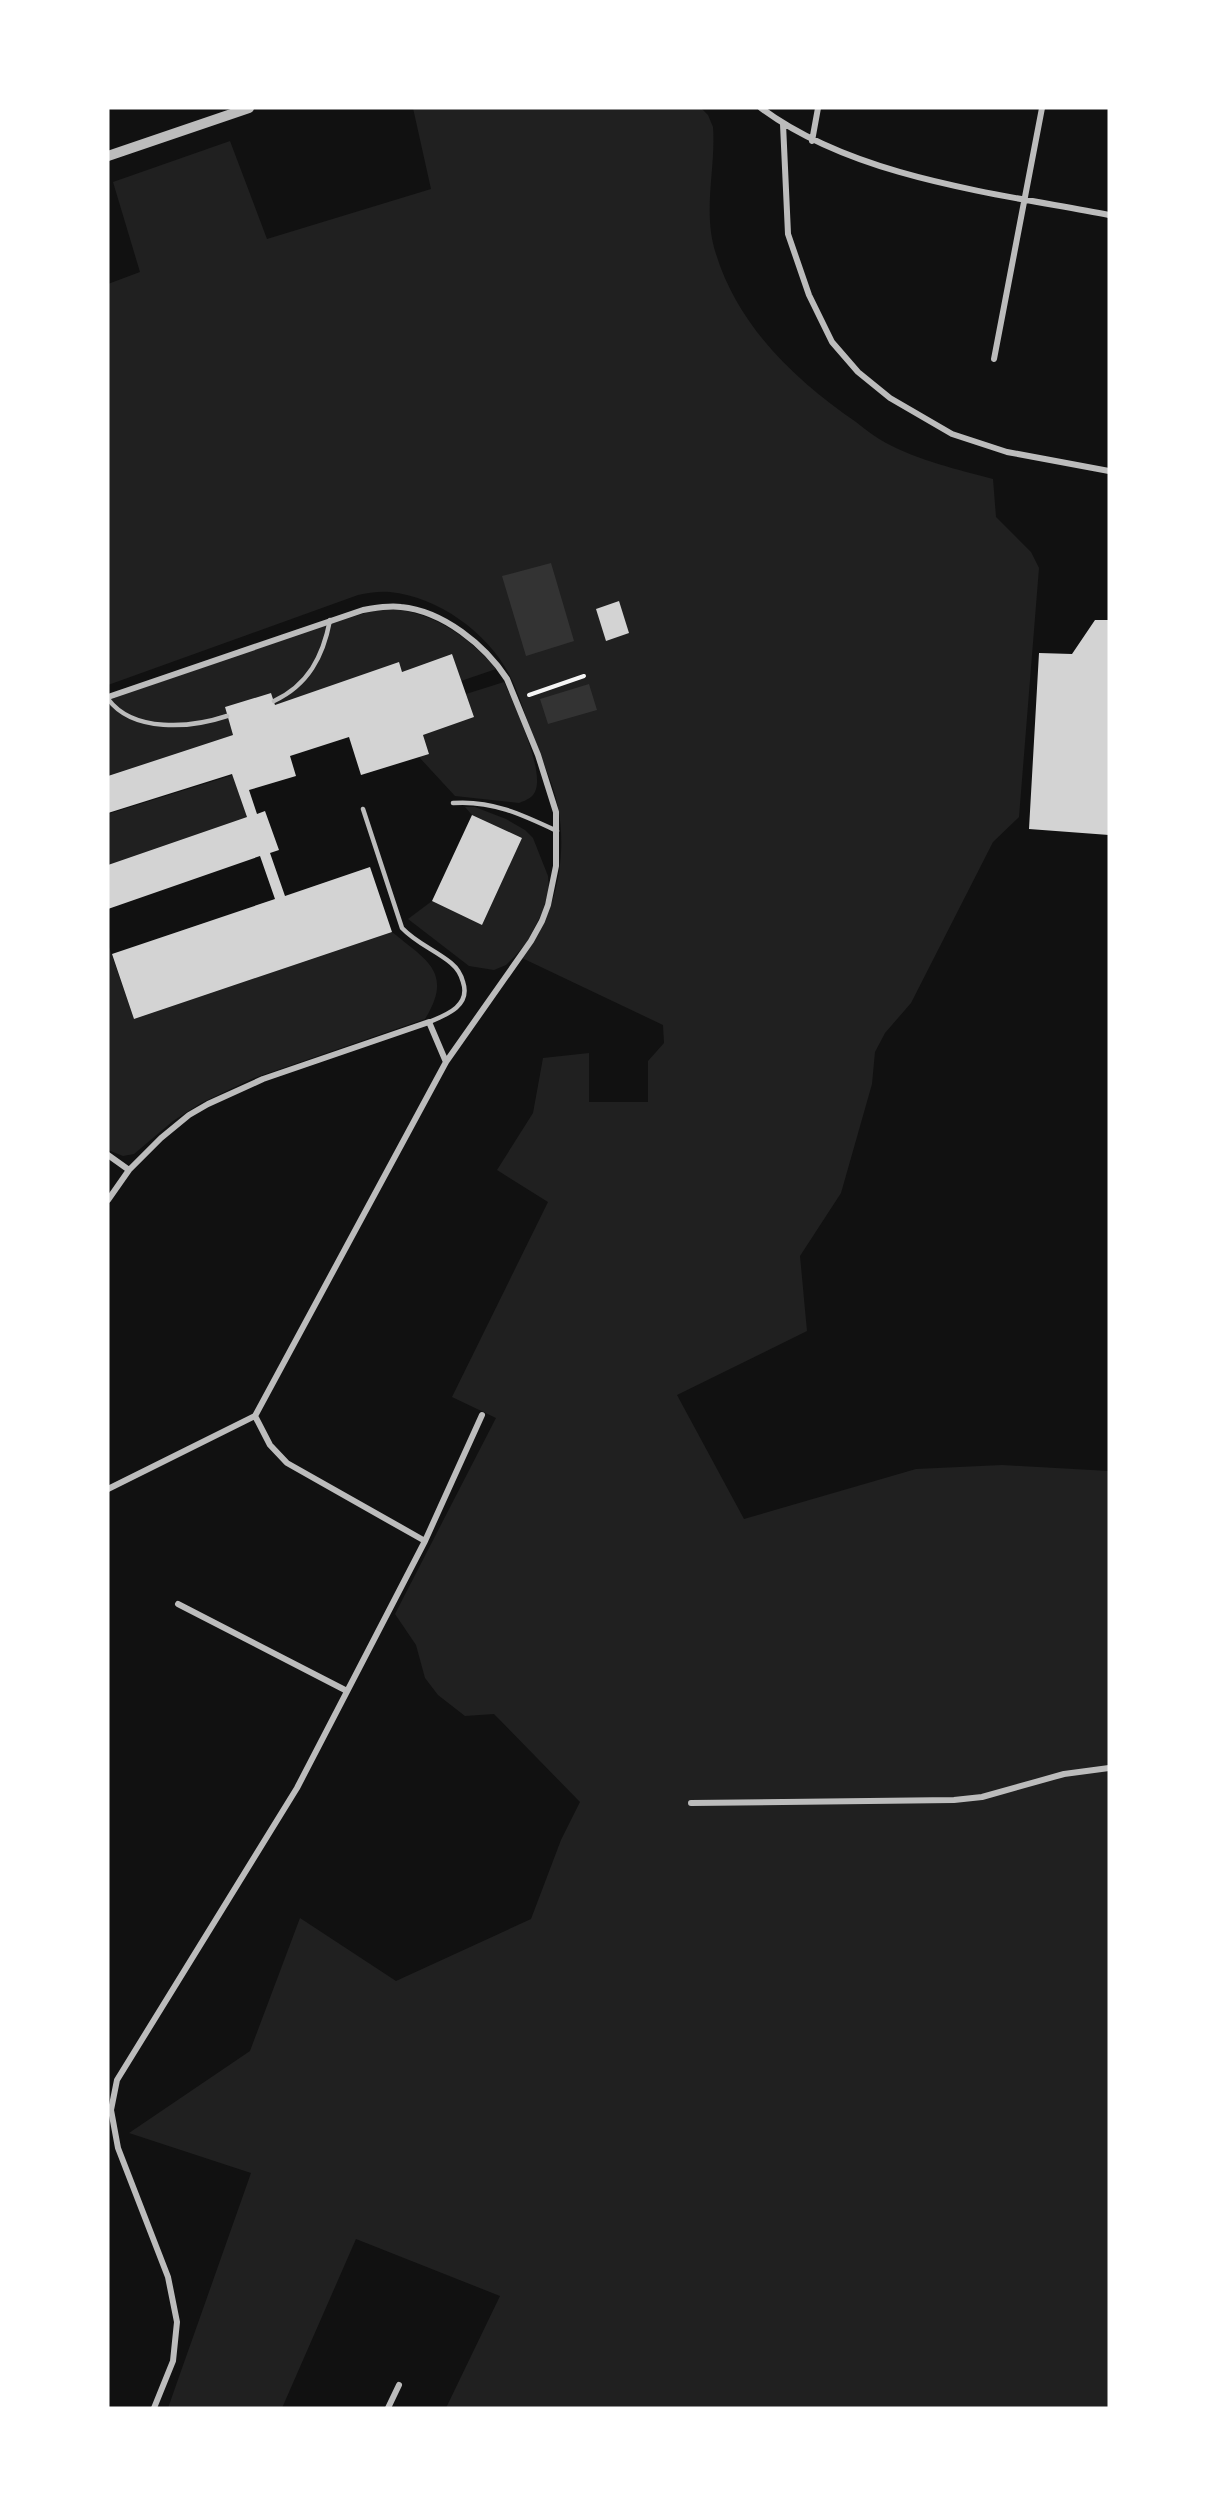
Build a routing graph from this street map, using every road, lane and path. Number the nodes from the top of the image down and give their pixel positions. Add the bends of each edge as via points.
1 (249, 108) edge
2 (761, 108) edge
3 (818, 108) edge
4 (1042, 108) edge
5 (783, 124) junction
6 (812, 141) junction
7 (108, 156) edge
8 (1025, 198) junction
9 (1109, 215) edge
10 (994, 359) dead end
11 (1109, 471) edge
12 (330, 620) junction
13 (584, 676) dead end
14 (108, 698) edge
15 (516, 700) junction
16 (274, 701) dead end
17 (227, 716) dead end
18 (453, 803) dead end
19 (363, 809) dead end
20 (557, 831) junction
21 (429, 1022) junction
22 (446, 1062) junction
23 (108, 1155) edge
24 (129, 1170) junction
25 (108, 1200) edge
26 (482, 1415) dead end
27 (255, 1416) junction
28 (108, 1489) edge
29 (425, 1541) junction
30 (178, 1604) dead end
31 (347, 1691) junction
32 (1109, 1768) edge
33 (691, 1803) dead end
34 (399, 2385) dead end
35 (154, 2408) edge
36 (388, 2408) edge

1 - 7 street
2 - 5 street
3 - 6 street
4 - 8 street
5 - 6 street
5 - 11 street via 788,234 809,295 832,342 858,372 890,398 952,434 1007,452
6 - 8 street via 901,174
8 - 9 street
8 - 10 street
12 - 14 street
12 - 15 street via 388,606 408,608 446,622 484,650 502,672
12 - 16 lane via 322,651 310,674
13 - 15 path
14 - 17 lane via 126,716 150,723 196,723
15 - 20 street via 552,797
18 - 20 lane via 495,805
19 - 21 lane via 402,928 455,966 464,986 459,1007
20 - 22 street via 556,866 542,921
21 - 22 street
21 - 24 street via 272,1076 208,1104 175,1126
22 - 27 street
23 - 24 street
24 - 25 street
26 - 29 street
27 - 28 street
27 - 29 street via 270,1445 287,1463
29 - 31 street
30 - 31 street
31 - 35 street via 297,1788 117,2080 111,2110 118,2148 168,2277 177,2322 173,2361
32 - 33 street via 1064,1774 982,1797 954,1800
34 - 36 street

